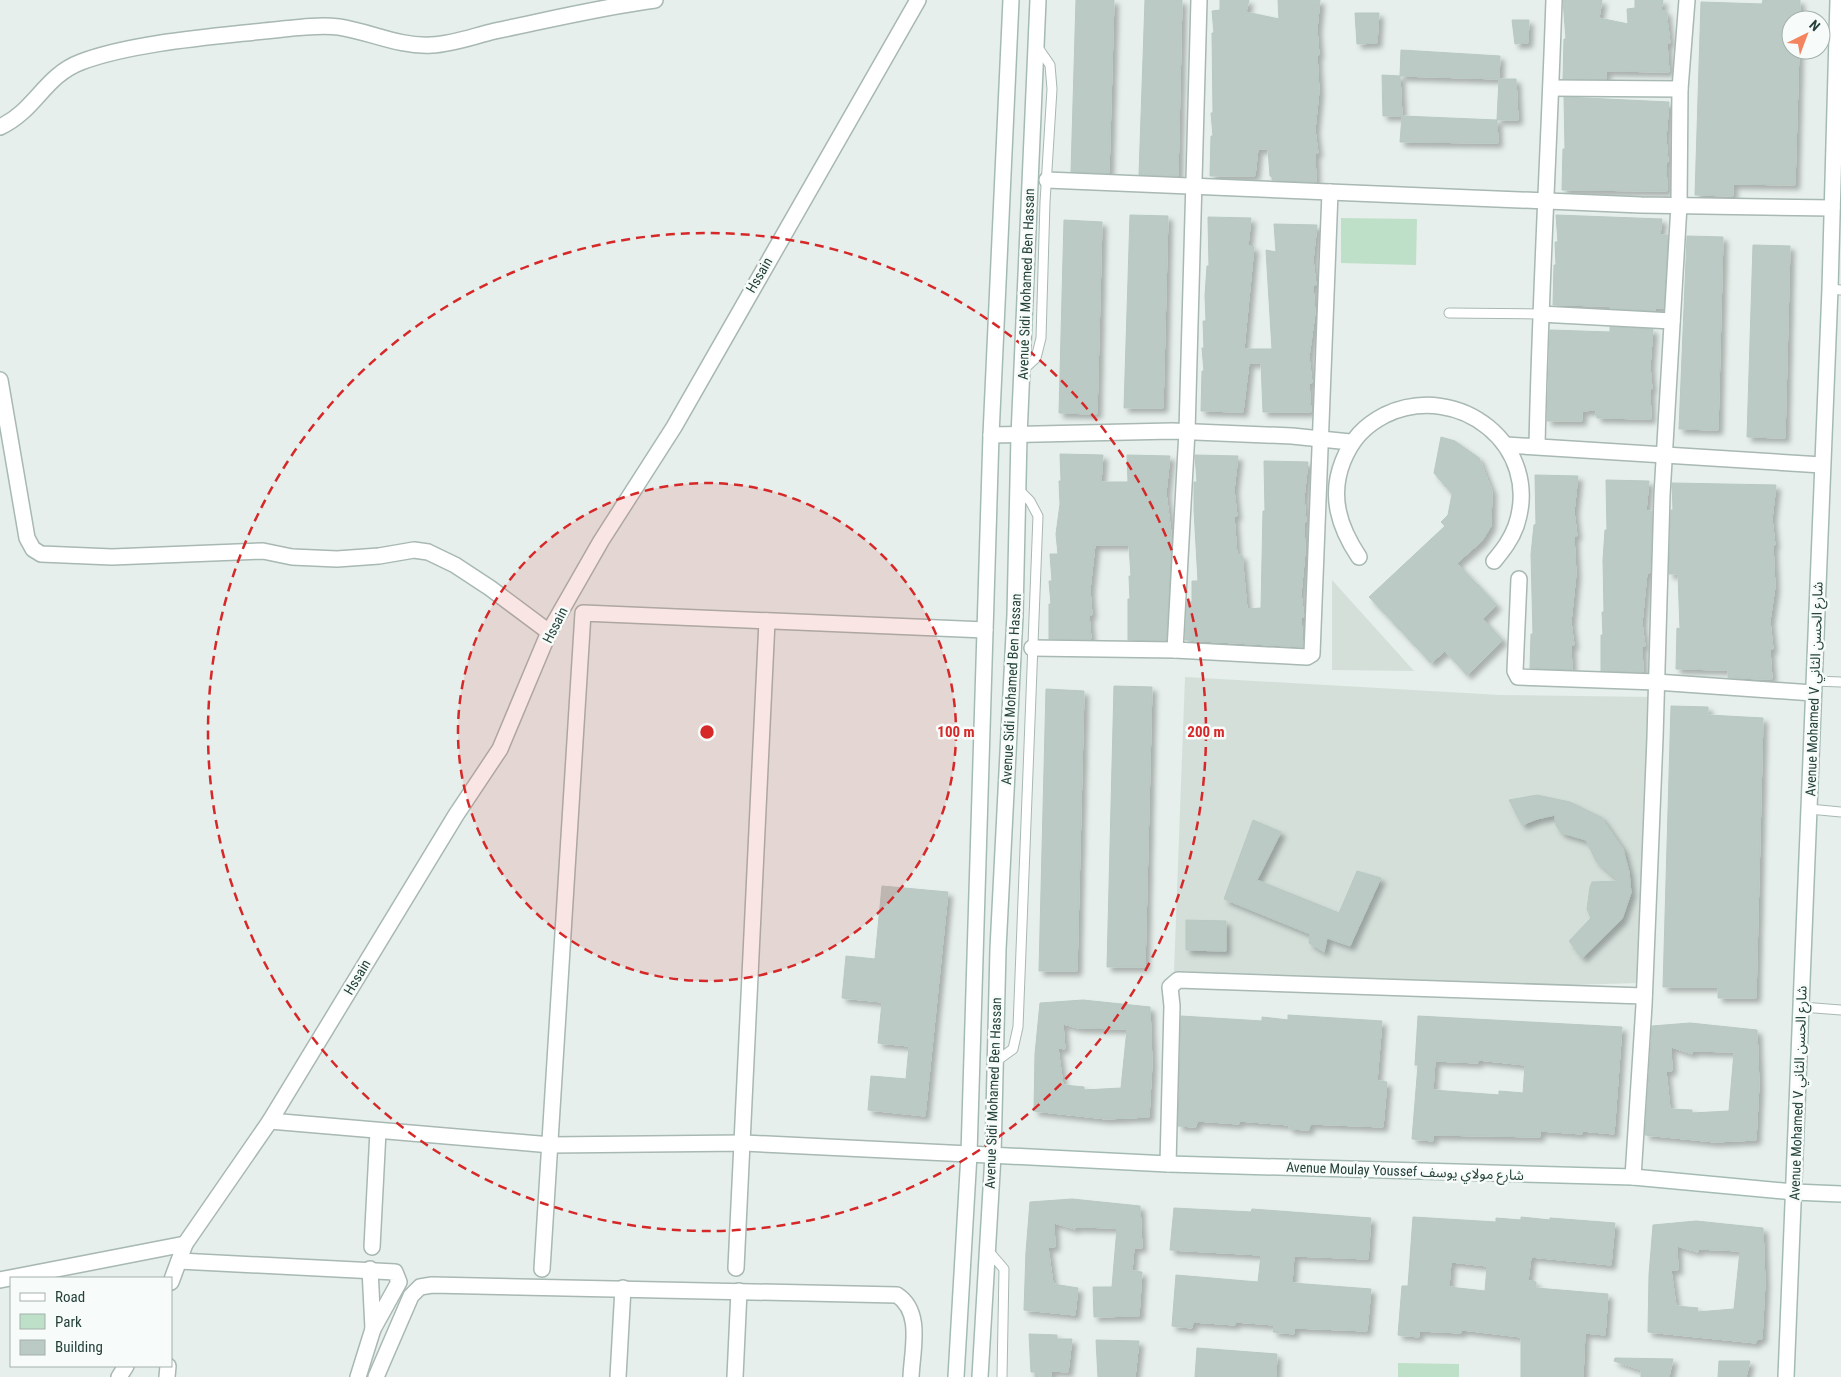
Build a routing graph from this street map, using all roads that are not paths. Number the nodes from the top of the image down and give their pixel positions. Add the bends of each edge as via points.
1 (655, 0) edge
2 (918, 0) edge
3 (1010, 0) edge
4 (1038, 0) edge
5 (1199, 0) edge
6 (1554, 0) edge
7 (1687, 0) edge
8 (1838, 0) edge
9 (609, 3) edge
10 (1036, 46) junction
11 (1551, 88) junction
12 (1680, 89) junction
13 (0, 127) edge
14 (1047, 180) junction
15 (1192, 186) junction
16 (1330, 192) junction
17 (1547, 200) junction
18 (1678, 205) junction
19 (1832, 208) junction
20 (1836, 290) edge
21 (1449, 313) dead end
22 (1540, 314) junction
23 (1672, 321) junction
24 (1022, 370) junction
25 (0, 380) edge
26 (1187, 432) junction
27 (991, 435) junction
28 (1019, 436) junction
29 (1319, 439) junction
30 (1350, 442) junction
31 (1506, 445) junction
32 (1537, 446) junction
33 (1665, 455) junction
34 (1822, 465) junction
35 (1019, 490) junction
36 (1359, 557) dead end
37 (1494, 561) dead end
38 (1519, 580) dead end
39 (767, 621) junction
40 (985, 630) junction
41 (549, 632) junction
42 (1032, 648) junction
43 (1175, 650) junction
44 (1656, 682) junction
45 (1841, 682) edge
46 (1814, 687) junction
47 (1809, 809) junction
48 (1841, 812) edge
49 (1644, 996) junction
50 (1802, 1008) junction
51 (1841, 1010) edge
52 (995, 1062) junction
53 (270, 1121) junction
54 (378, 1131) junction
55 (744, 1143) junction
56 (551, 1145) junction
57 (969, 1154) junction
58 (993, 1155) junction
59 (1168, 1164) junction
60 (1633, 1177) junction
61 (1794, 1192) junction
62 (1841, 1194) edge
63 (186, 1244) junction
64 (372, 1247) dead end
65 (986, 1248) junction
66 (179, 1261) junction
67 (736, 1268) dead end
68 (370, 1269) junction
69 (542, 1269) dead end
70 (16, 1277) edge
71 (172, 1278) edge
72 (623, 1288) junction
73 (739, 1291) junction
74 (373, 1329) junction
75 (358, 1377) edge
76 (376, 1377) edge
77 (618, 1377) edge
78 (735, 1377) edge
79 (911, 1377) edge
80 (956, 1377) edge
81 (980, 1377) edge
82 (1002, 1377) edge
83 (1786, 1377) edge

1 - 9 street
2 - 41 street, Hssain via 674,427 601,541
3 - 27 street, Avenue Sidi Mohamed Ben Hassan
4 - 10 street, Avenue Sidi Mohamed Ben Hassan
5 - 15 street
6 - 11 street
7 - 12 street
8 - 19 street, Avenue Mohamed V شارع الحسن الثاني
9 - 13 street via 433,45 398,43 339,28 310,26 117,52 64,69 26,111
10 - 14 lane via 1050,66 1052,89
10 - 24 street, Avenue Sidi Mohamed Ben Hassan
11 - 12 street
11 - 17 street
12 - 18 street
14 - 15 street
14 - 24 lane via 1041,338 1036,358
15 - 16 street
15 - 26 street
16 - 17 street
16 - 29 street
17 - 18 street
17 - 22 street
18 - 19 street
18 - 23 street
19 - 20 street, Avenue Mohamed V شارع الحسن الثاني
20 - 34 street, Avenue Mohamed V شارع الحسن الثاني
21 - 22 lane
22 - 23 street
22 - 32 street
23 - 33 street
24 - 28 street, Avenue Sidi Mohamed Ben Hassan
25 - 41 street via 28,538 33,549 41,554 112,557 263,551 292,558 337,559 414,550 428,552 490,588
26 - 28 street
26 - 29 street
26 - 43 street
27 - 28 street
27 - 40 street, Avenue Sidi Mohamed Ben Hassan
28 - 35 street, Avenue Sidi Mohamed Ben Hassan
29 - 30 street
29 - 43 street via 1312,654 1307,657
30 - 31 street via 1374,421 1399,409 1432,404 1462,411 1487,426
30 - 36 street via 1338,473 1336,495 1338,517 1346,538
31 - 32 street
31 - 37 street via 1519,478 1520,506 1510,539
32 - 33 street
33 - 34 street
33 - 44 street
34 - 46 street, Avenue Mohamed V شارع الحسن الثاني
35 - 42 lane via 1038,516
35 - 52 street, Avenue Sidi Mohamed Ben Hassan
38 - 44 street via 1515,671 1518,677
39 - 40 street
39 - 55 street
39 - 56 street via 583,613
40 - 57 street, Avenue Sidi Mohamed Ben Hassan
41 - 53 street, Hssain via 500,749 456,815
42 - 43 street
42 - 52 lane via 1018,1027 1013,1049
44 - 46 street
44 - 49 street
45 - 46 lane
46 - 47 street, Avenue Mohamed V شارع الحسن الثاني
47 - 48 lane
47 - 50 street, Avenue Mohamed V شارع الحسن الثاني
49 - 59 street via 1178,980 1170,987
49 - 60 street
50 - 51 lane
50 - 61 street, Avenue Mohamed V شارع الحسن الثاني
52 - 58 street, Avenue Sidi Mohamed Ben Hassan
53 - 54 street, Avenue Moulay Youssef شارع مولاي يوسف
53 - 63 street, Hssain
54 - 56 street, Avenue Moulay Youssef شارع مولاي يوسف
54 - 64 street
55 - 56 street, Avenue Moulay Youssef شارع مولاي يوسف
55 - 57 street, Avenue Moulay Youssef شارع مولاي يوسف
55 - 67 street
56 - 69 street
57 - 58 street, Avenue Moulay Youssef شارع مولاي يوسف
57 - 80 street, Avenue Sidi Mohamed Ben Hassan
58 - 59 street, Avenue Moulay Youssef شارع مولاي يوسف
58 - 65 street, Avenue Sidi Mohamed Ben Hassan
59 - 60 street, Avenue Moulay Youssef شارع مولاي يوسف
60 - 61 street, Avenue Moulay Youssef شارع مولاي يوسف
61 - 62 street, Avenue Moulay Youssef شارع مولاي يوسف
61 - 83 street, Avenue Mohamed V شارع الحسن الثاني
63 - 66 street, Hssain
63 - 70 street
65 - 81 street, Avenue Sidi Mohamed Ben Hassan
65 - 82 lane via 1004,1269
66 - 68 street
66 - 71 street, Hssain
68 - 74 street
68 - 74 street via 391,1270 399,1278
72 - 73 street
72 - 76 street via 426,1285 415,1291 408,1301
72 - 77 street
73 - 78 street
73 - 79 street via 897,1295 905,1300 914,1317
74 - 75 street

